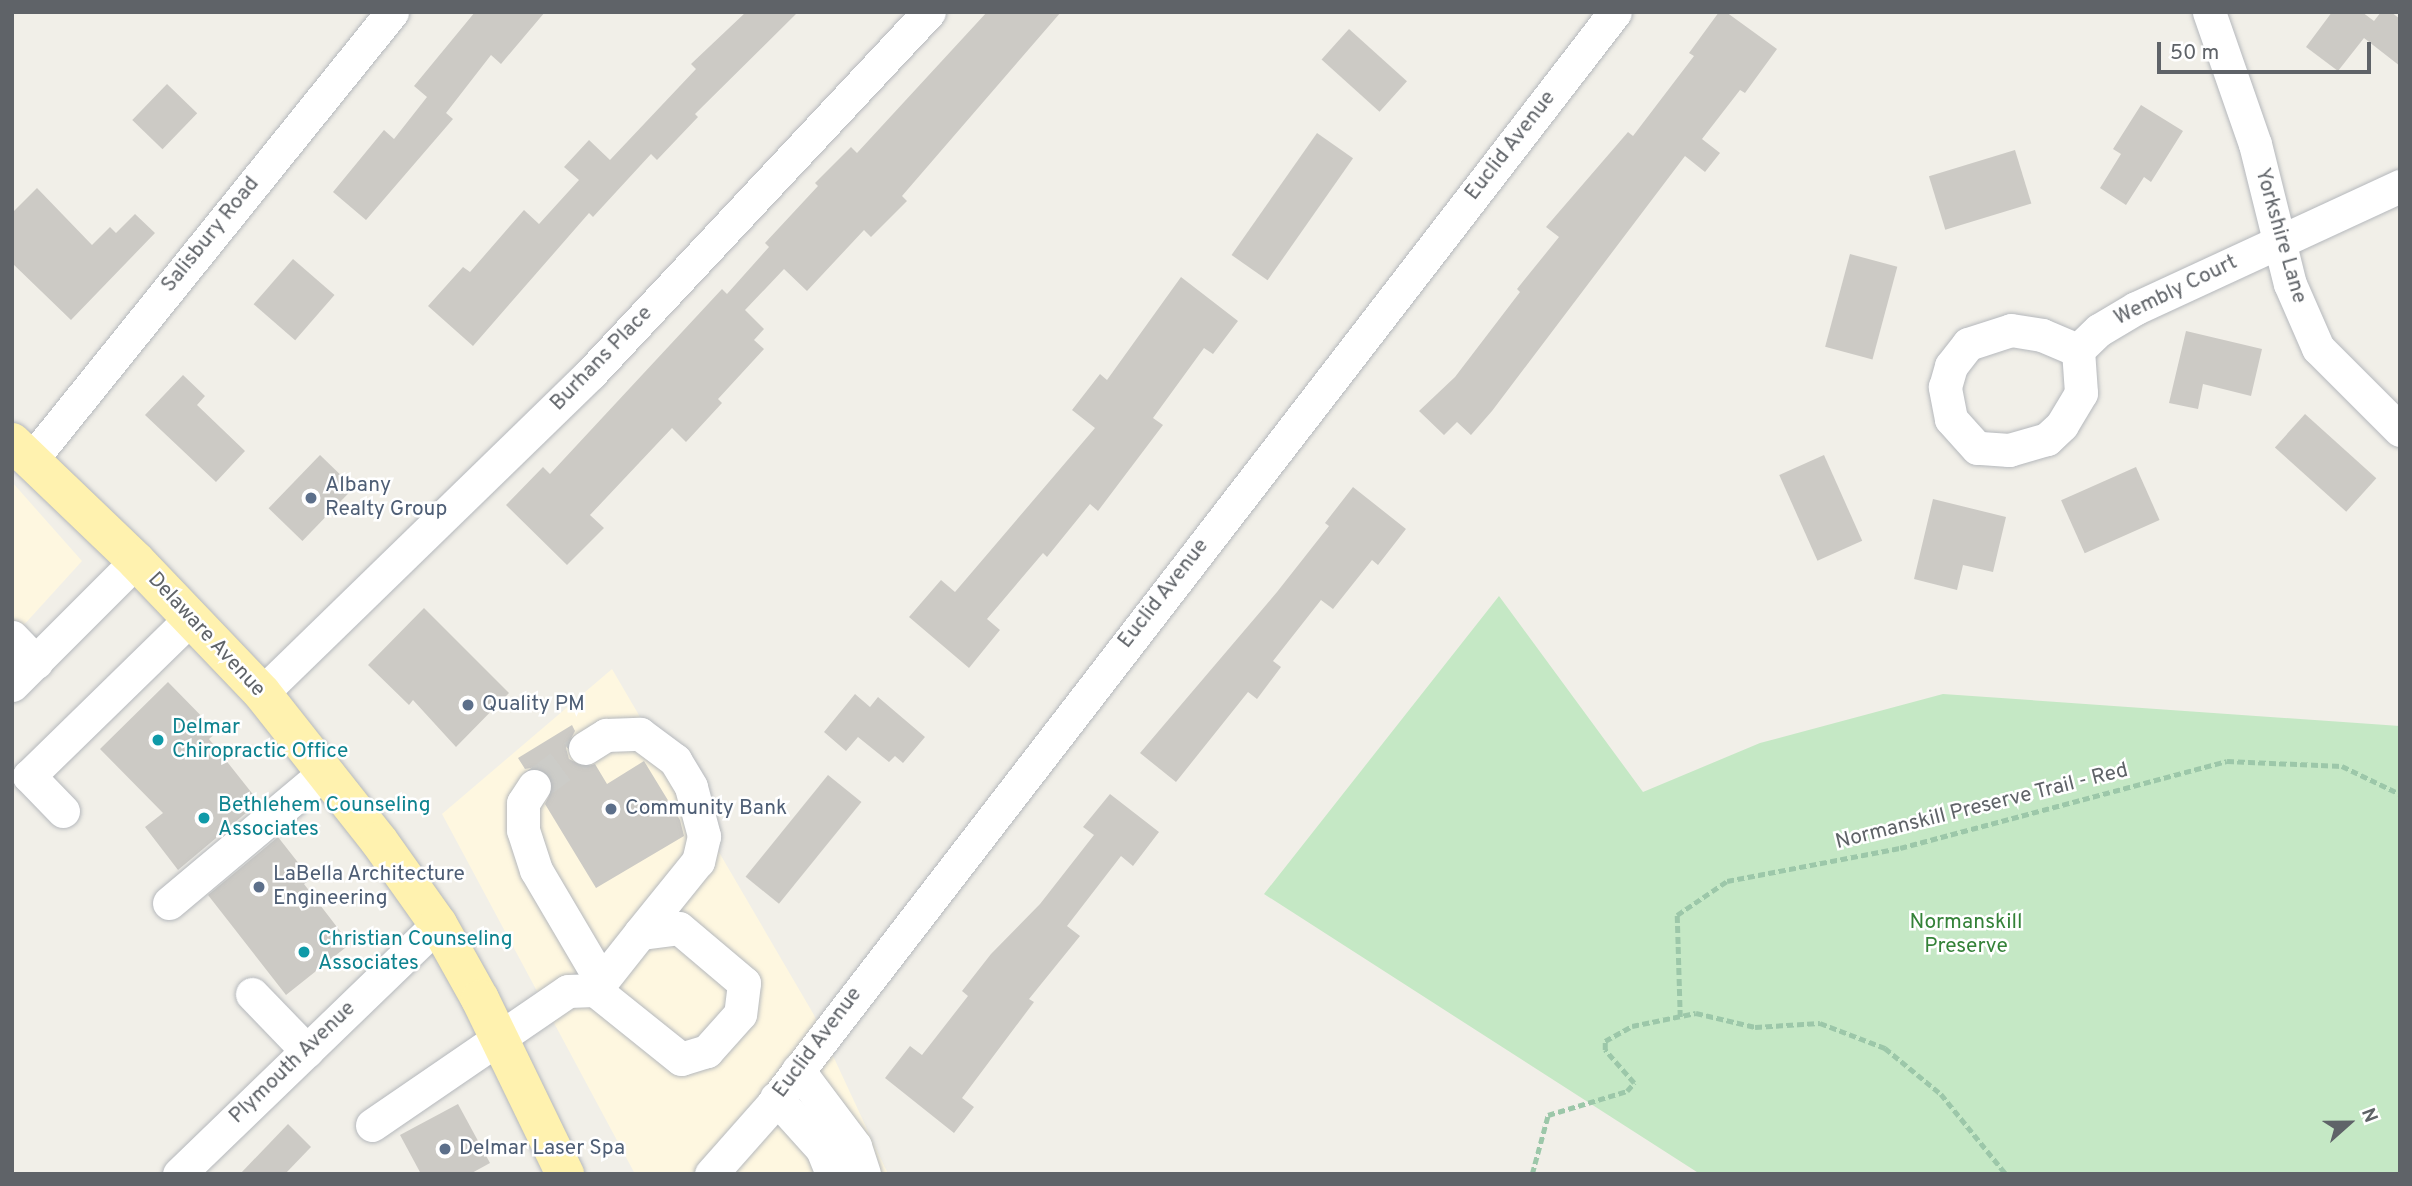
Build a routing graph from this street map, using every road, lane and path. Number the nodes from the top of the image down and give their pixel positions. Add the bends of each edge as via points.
1 (392, 12) edge
2 (929, 12) edge
3 (1615, 12) edge
4 (2209, 12) edge
5 (2400, 186) edge
6 (2280, 241) junction
7 (2078, 350) dead end
8 (2400, 430) edge
9 (22, 451) edge
10 (136, 561) junction
11 (191, 618) junction
12 (12, 637) edge
13 (36, 662) junction
14 (12, 685) edge
15 (262, 692) junction
16 (585, 748) tunnel mouth
17 (325, 772) junction
18 (534, 786) tunnel mouth
19 (2400, 794) edge
20 (63, 811) dead end
21 (169, 903) dead end
22 (438, 924) junction
23 (640, 933) junction
24 (598, 986) junction
25 (252, 994) dead end
26 (1680, 1017) junction
27 (500, 1038) junction
28 (307, 1051) junction
29 (798, 1070) junction
30 (776, 1098) junction
31 (372, 1125) dead end
32 (179, 1174) edge
33 (565, 1174) edge
34 (711, 1174) edge
35 (832, 1174) edge
36 (864, 1174) edge
37 (1532, 1174) edge
38 (2006, 1174) edge

1 - 9 street, Salisbury Road
2 - 15 street, Burhans Place via 590,374
3 - 29 street, Euclid Avenue
4 - 6 street, Yorkshire Lane via 2255,144
5 - 6 street, Wembly Court
6 - 7 street, Wembly Court via 2136,308 2099,330
6 - 8 street, Yorkshire Lane via 2290,284 2318,348
9 - 10 main road, Delaware Avenue
10 - 11 main road, Delaware Avenue
10 - 13 street
11 - 15 main road, Delaware Avenue
11 - 20 street via 29,776
12 - 13 street
13 - 14 street
15 - 17 main road, Delaware Avenue
16 - 23 street via 606,735 640,734 675,760 691,787 704,836 698,862
17 - 21 street
17 - 22 main road, Delaware Avenue
18 - 24 street via 523,803 523,830 536,870
19 - 26 path, Normanskill Preserve Trail - Red via 2342,766 2227,761 1900,848 1727,881 1677,915
22 - 27 main road, Delaware Avenue
22 - 28 street, Plymouth Avenue
23 - 24 street
23 - 24 street via 679,928 744,982 740,1014 707,1051 681,1059
24 - 27 street via 568,991
25 - 28 street
26 - 37 path via 1632,1026 1605,1041 1605,1050 1634,1083 1627,1091 1548,1115
26 - 38 path via 1696,1013 1755,1027 1820,1023 1885,1048 1941,1094
27 - 31 street
27 - 33 main road, Delaware Avenue
28 - 32 street, Plymouth Avenue
29 - 30 street, Euclid Avenue
29 - 36 street via 855,1146
30 - 34 street, Euclid Avenue
30 - 35 street via 822,1149

